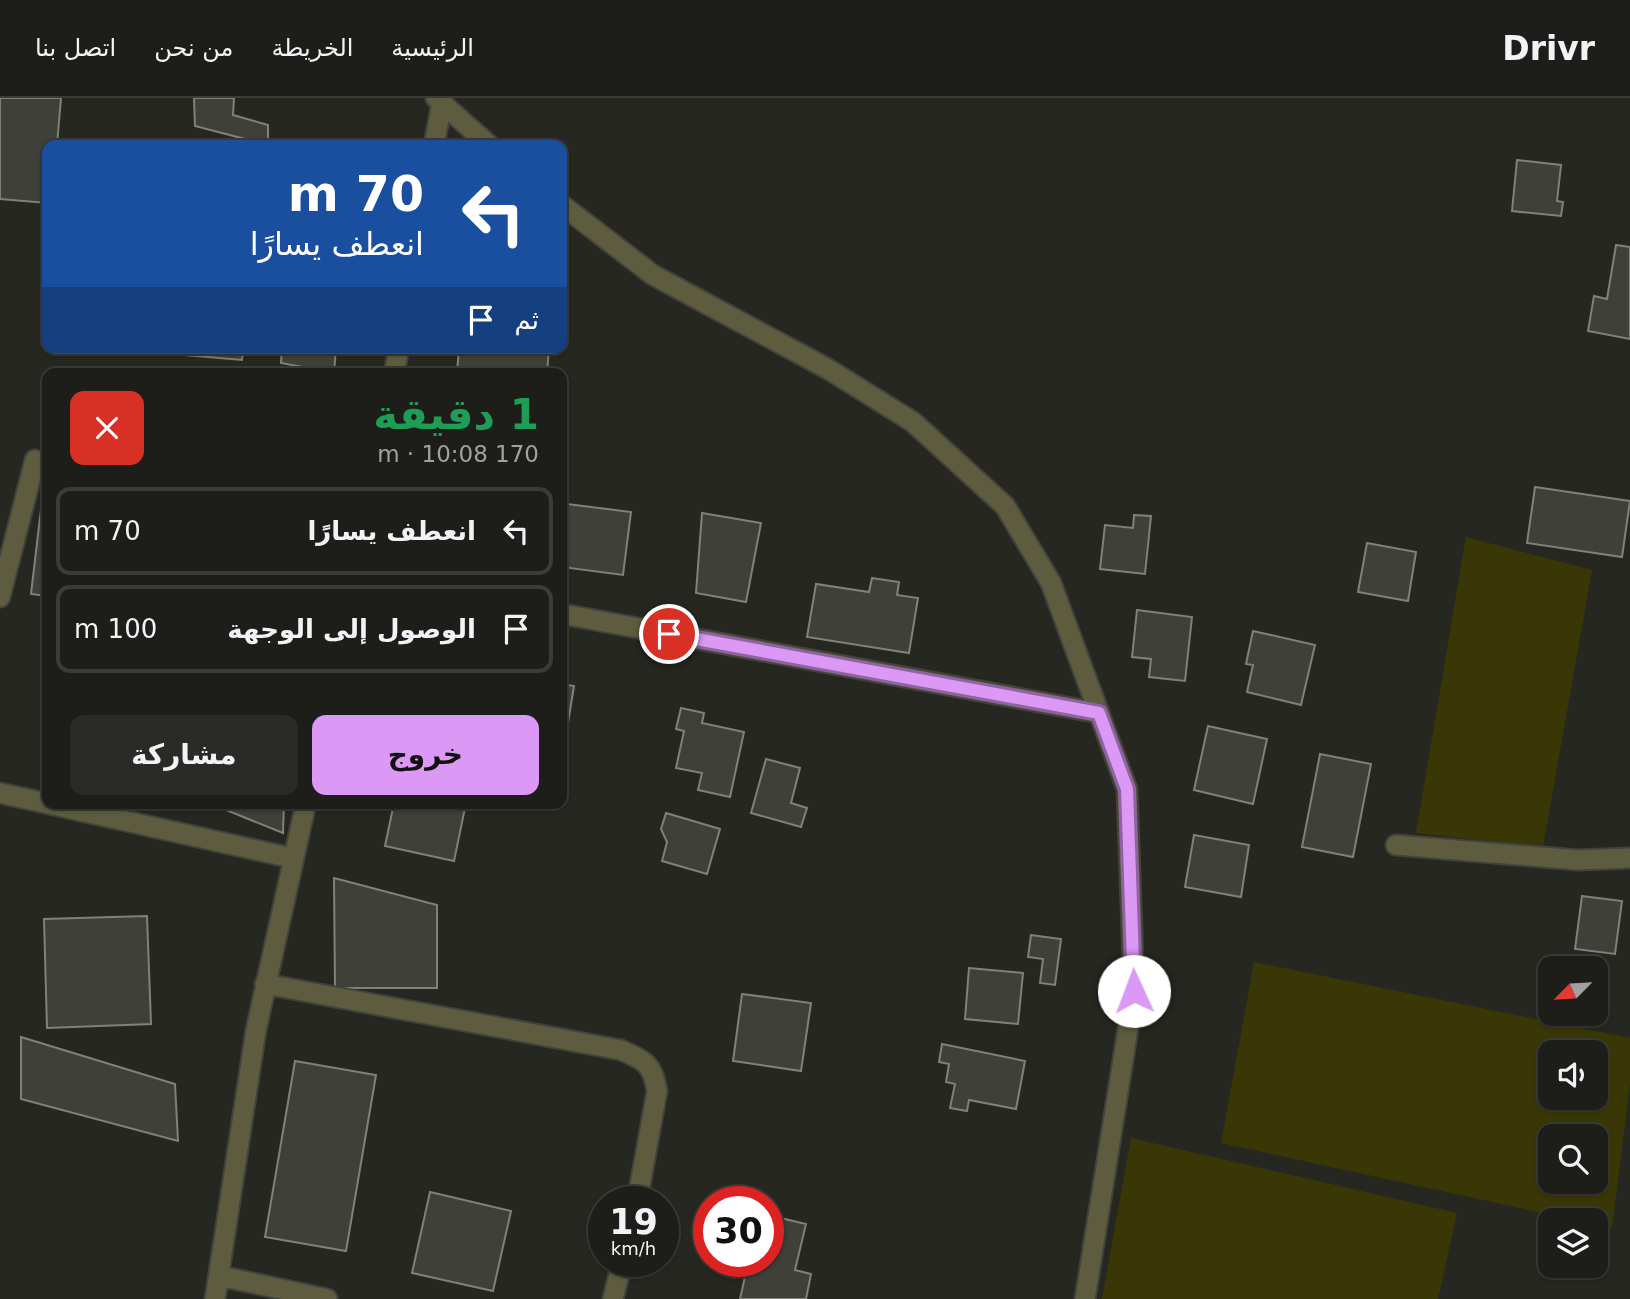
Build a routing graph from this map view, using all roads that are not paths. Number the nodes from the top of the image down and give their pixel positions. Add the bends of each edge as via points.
1 (439, 100) edge
2 (435, 140) edge
3 (483, 140) edge
4 (567, 209) edge
5 (35, 460) dead end
6 (0, 597) edge
7 (567, 615) edge
8 (1099, 713) junction
9 (0, 793) edge
10 (42, 802) edge
11 (72, 809) edge
12 (304, 809) edge
13 (1396, 845) dead end
14 (292, 858) junction
15 (1630, 858) edge
16 (265, 984) junction
17 (640, 1186) edge
18 (220, 1276) junction
19 (618, 1277) edge
20 (215, 1299) edge
21 (327, 1299) edge
22 (613, 1299) edge
23 (1085, 1299) edge

1 - 2 street
1 - 3 street
4 - 8 street via 653,275 828,369 913,422 1004,506 1051,583
5 - 6 street
7 - 8 street
8 - 23 street via 1127,789 1134,991
9 - 10 street
11 - 14 street
12 - 14 street
13 - 15 street via 1578,860
14 - 16 street
16 - 17 street via 621,1050 642,1059 654,1073 657,1091
16 - 18 street
18 - 20 street
18 - 21 street
19 - 22 street

